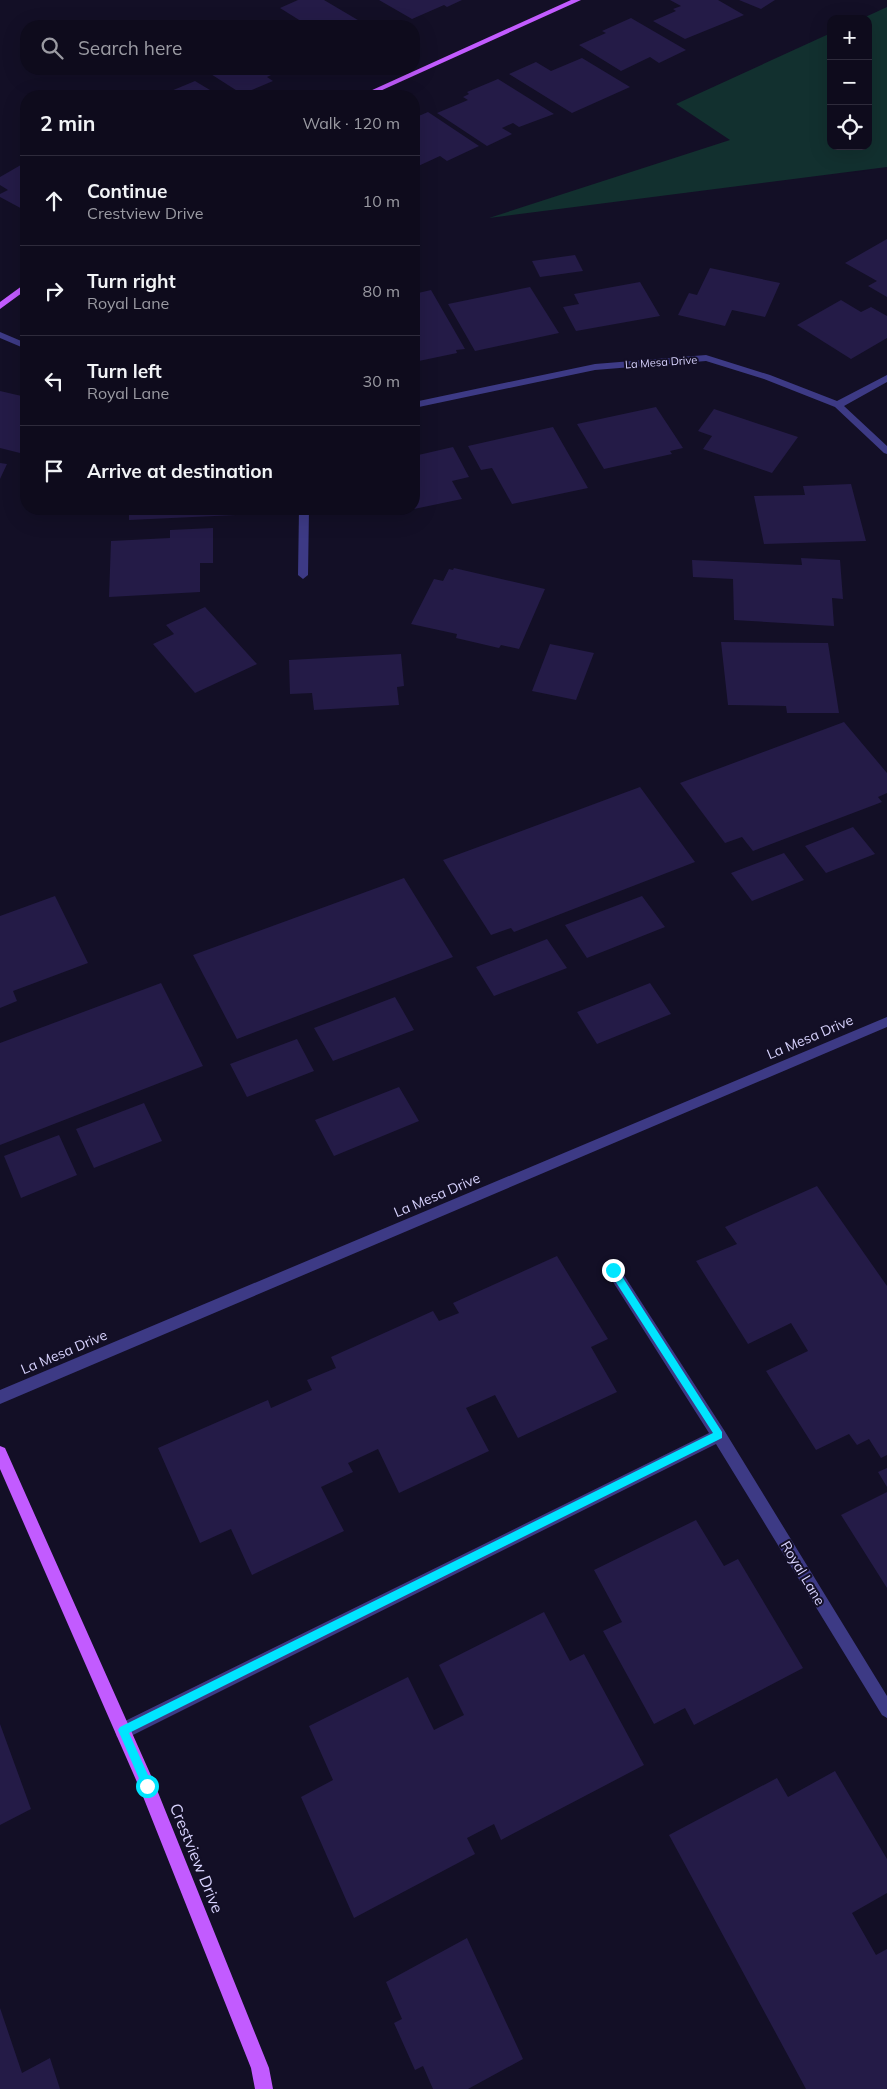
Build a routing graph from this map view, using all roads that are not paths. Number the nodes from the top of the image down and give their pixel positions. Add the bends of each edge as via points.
1 (577, 0) edge
2 (420, 70) edge
3 (410, 75) edge
4 (376, 90) edge
5 (20, 291) edge
6 (0, 306) edge
7 (0, 335) edge
8 (20, 343) edge
9 (887, 378) edge
10 (420, 404) edge
11 (838, 405) junction
12 (887, 451) edge
13 (304, 515) edge
14 (303, 575) dead end
15 (887, 1022) edge
16 (613, 1270) dead end
17 (0, 1397) edge
18 (719, 1435) junction
19 (0, 1453) edge
20 (887, 1710) edge
21 (123, 1730) junction
22 (264, 2089) edge

1 - 2 main road
3 - 4 main road
5 - 6 main road
7 - 8 street
9 - 11 street
10 - 11 street, La Mesa Drive via 595,367 706,358 768,377
11 - 12 street, La Mesa Drive
13 - 14 street
15 - 17 street, La Mesa Drive
16 - 18 street, Royal Lane
18 - 20 street, Royal Lane
18 - 21 street
19 - 21 main road, Crestview Drive
21 - 22 main road, Crestview Drive via 260,2068

